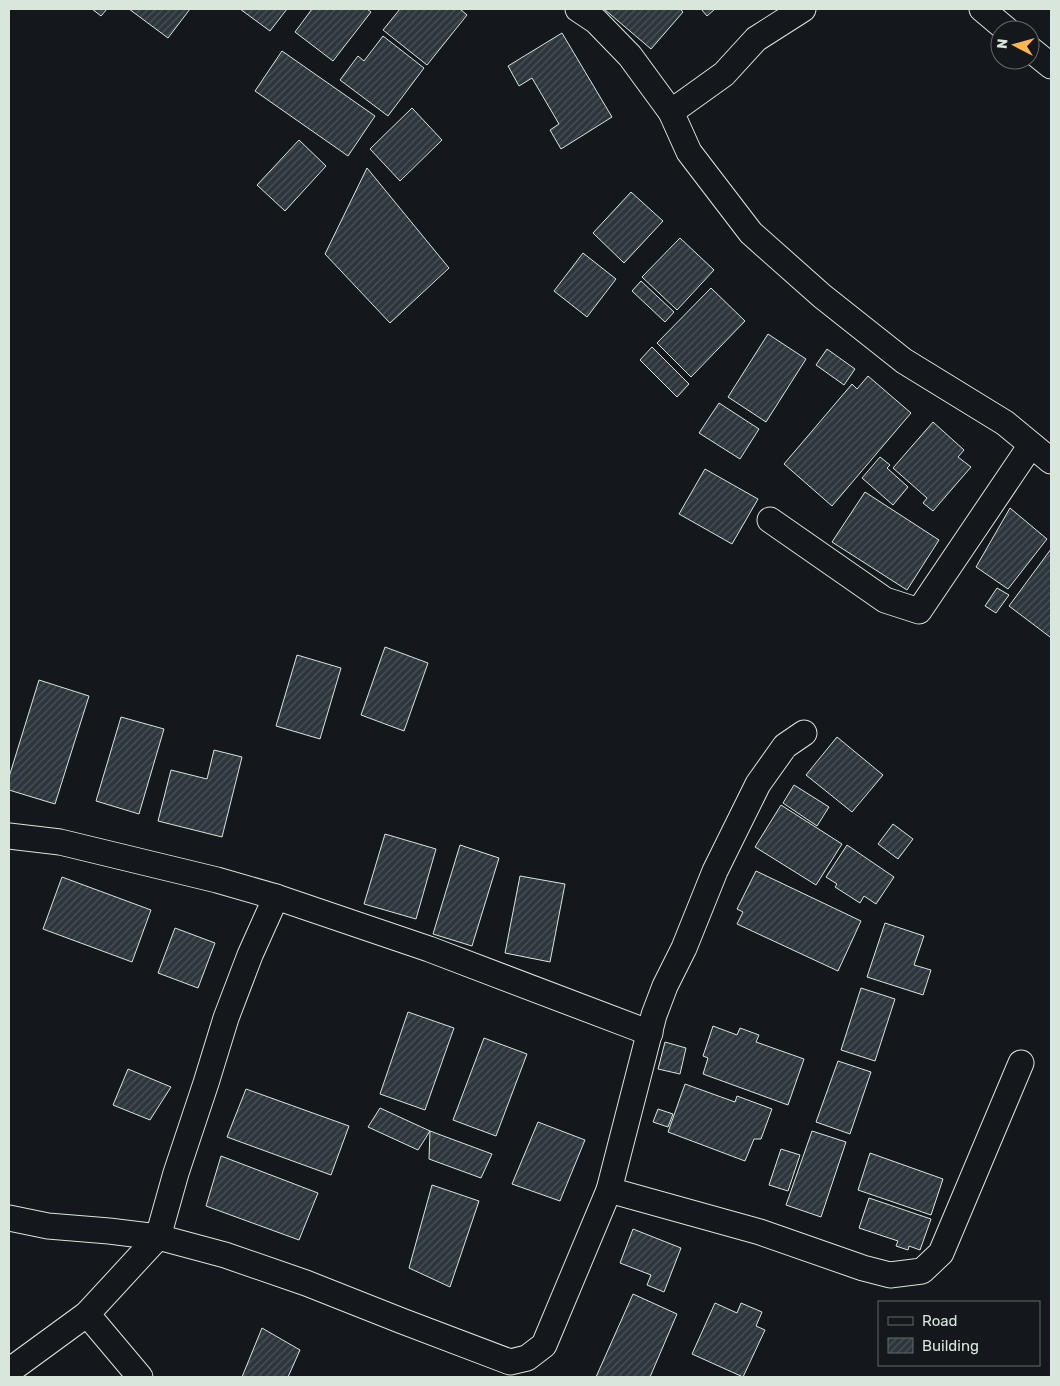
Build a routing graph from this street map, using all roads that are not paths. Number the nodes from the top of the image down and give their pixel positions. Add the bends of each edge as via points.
1 (578, 9) edge
2 (803, 9) edge
3 (982, 9) edge
4 (995, 20) edge
5 (1040, 57) edge
6 (1051, 66) edge
7 (671, 112) junction
8 (1031, 445) junction
9 (1051, 462) edge
10 (770, 520) dead end
11 (804, 734) dead end
12 (9, 836) edge
13 (276, 896) junction
14 (650, 1033) junction
15 (1021, 1063) dead end
16 (609, 1190) junction
17 (9, 1218) edge
18 (158, 1237) junction
19 (87, 1314) junction
20 (504, 1369) edge
21 (9, 1372) edge
22 (140, 1377) edge

1 - 7 street via 596,21 630,56
2 - 7 street via 756,39 724,74
3 - 4 street
5 - 6 street
7 - 8 street via 689,152 751,233 822,296 904,361 1005,423
8 - 9 street
8 - 10 street via 919,611 885,600
11 - 14 street via 785,746 758,784 715,871 665,986
12 - 13 street via 60,842
13 - 14 street via 430,949
13 - 18 street via 226,1018
14 - 16 street
15 - 16 street via 941,1253 922,1271 890,1274 863,1268 760,1232
16 - 20 street via 544,1345
17 - 18 street via 48,1226
18 - 19 street
18 - 20 street via 225,1255 306,1283 402,1321
19 - 21 street
19 - 22 street

